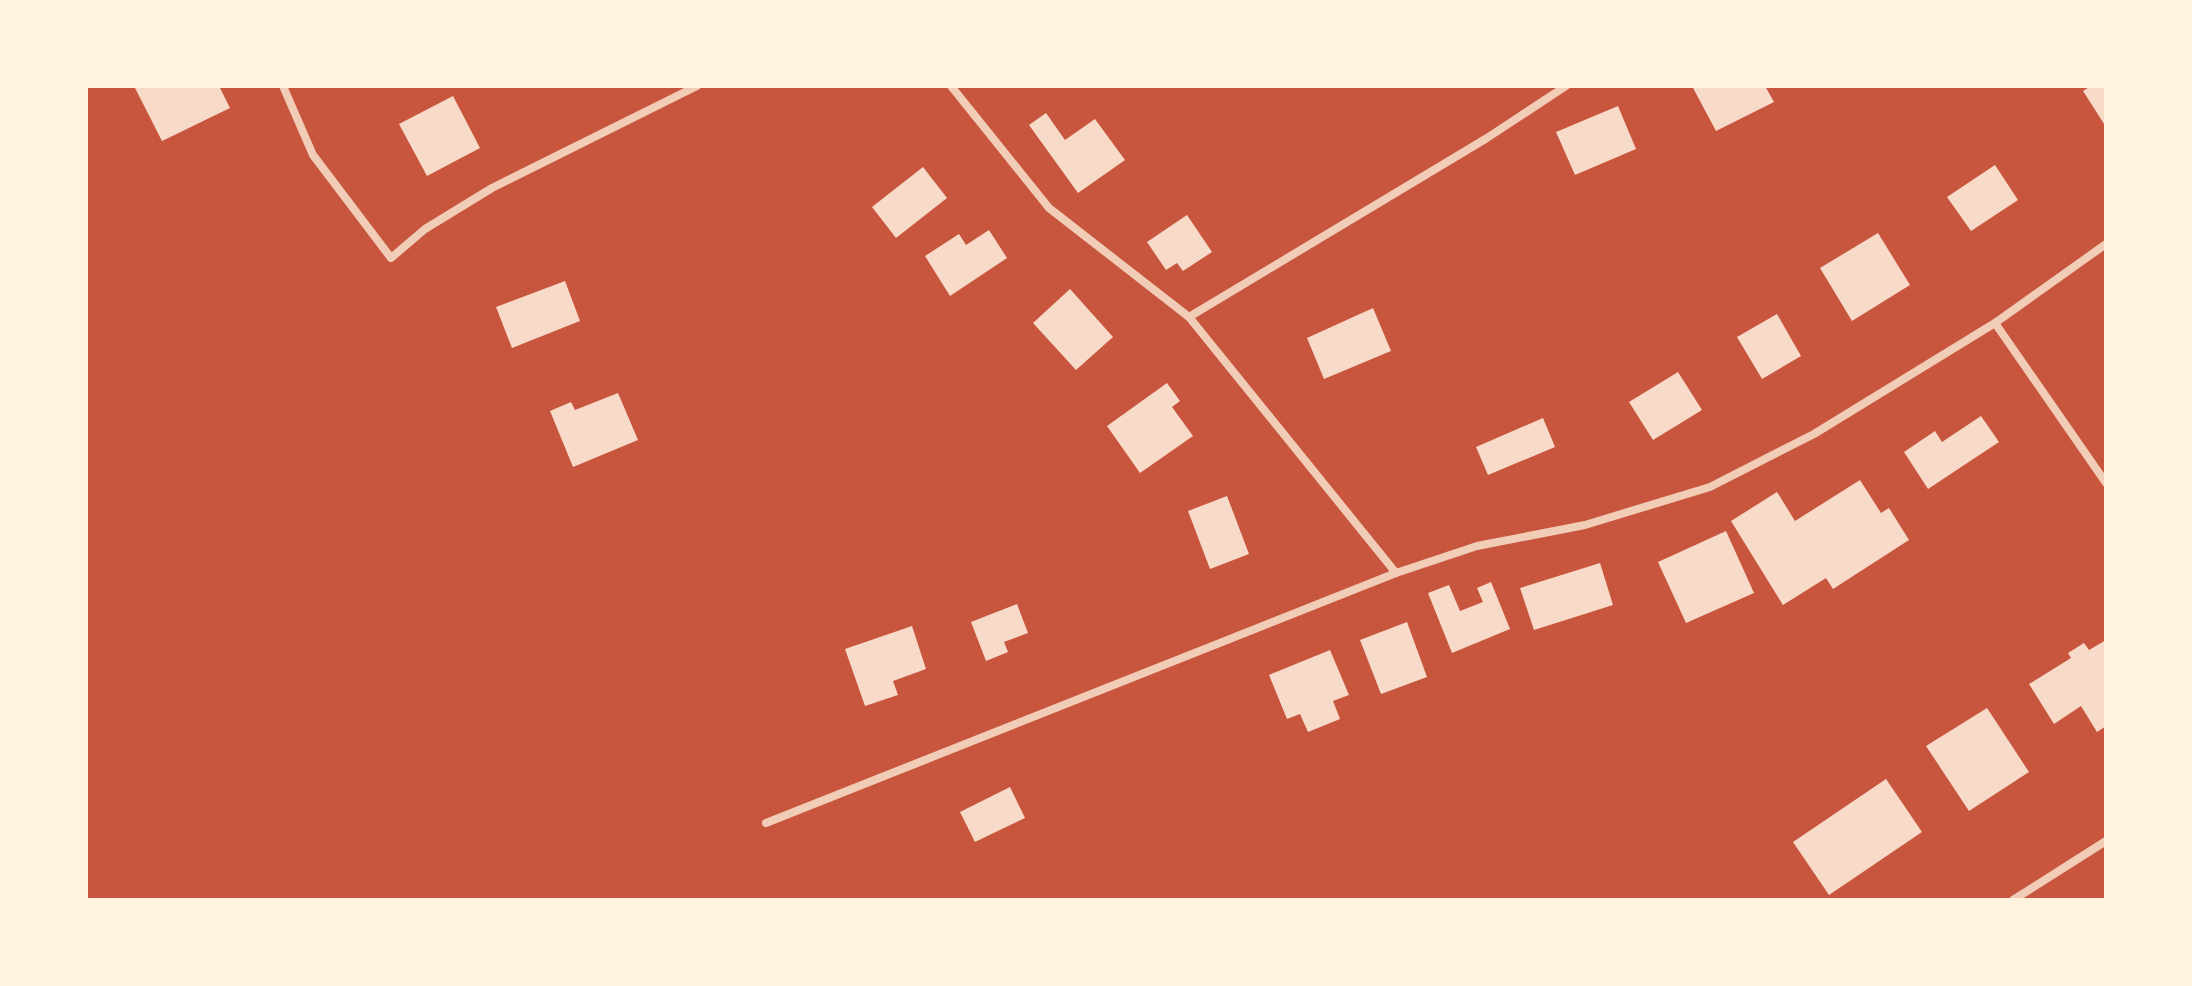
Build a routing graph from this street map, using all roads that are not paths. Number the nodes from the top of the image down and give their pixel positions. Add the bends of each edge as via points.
1 (283, 86) edge
2 (697, 86) edge
3 (951, 86) edge
4 (1566, 86) edge
5 (2106, 244) edge
6 (1189, 317) junction
7 (1995, 323) junction
8 (2106, 483) edge
9 (1396, 573) junction
10 (766, 823) dead end
11 (2106, 841) edge
12 (2013, 900) edge

1 - 2 street via 313,155 391,258 425,229 492,188
3 - 6 street via 1049,208
4 - 6 street
5 - 7 street
6 - 9 street
7 - 8 street
7 - 9 street via 1814,434 1710,487 1585,525 1477,546
9 - 10 street
11 - 12 street

